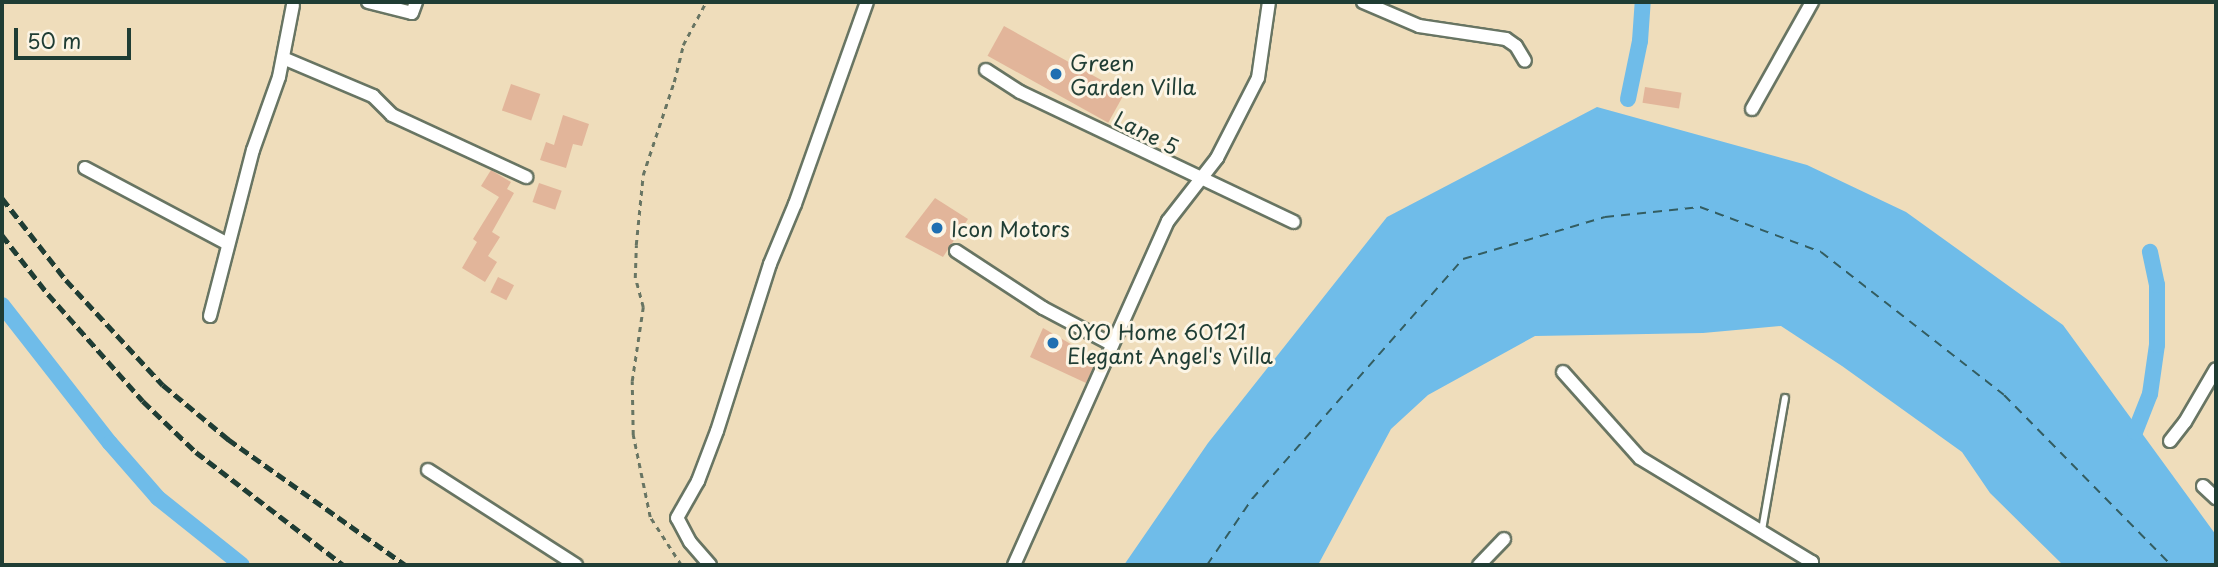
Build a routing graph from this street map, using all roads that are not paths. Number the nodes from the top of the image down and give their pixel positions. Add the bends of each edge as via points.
1 (368, 2) edge
2 (416, 2) edge
3 (867, 2) edge
4 (1269, 2) edge
5 (1363, 2) edge
6 (1812, 2) edge
7 (290, 3) edge
8 (283, 58) junction
9 (1525, 61) dead end
10 (986, 70) dead end
11 (1752, 109) dead end
12 (85, 168) dead end
13 (527, 177) dead end
14 (1201, 179) junction
15 (1294, 222) dead end
16 (228, 244) junction
17 (956, 251) dead end
18 (211, 316) dead end
19 (1111, 344) junction
20 (2216, 369) edge
21 (1563, 372) dead end
22 (1785, 398) dead end
23 (2170, 441) dead end
24 (428, 470) dead end
25 (2203, 486) dead end
26 (2216, 498) edge
27 (1761, 531) junction
28 (1504, 539) dead end
29 (576, 565) edge
30 (710, 565) edge
31 (1014, 565) edge
32 (1479, 565) edge
33 (1812, 565) edge

1 - 2 street via 412,13
3 - 30 street via 770,264 717,431 698,481 677,517
4 - 14 street via 1258,78 1217,158
5 - 9 street via 1419,26 1506,39
6 - 11 street
7 - 8 street
8 - 13 street via 373,96 392,115
8 - 16 street
10 - 14 street, Lane 5 via 1020,92
12 - 16 street
14 - 15 street, Lane 5
14 - 19 street via 1168,221
16 - 18 street
17 - 19 street via 1043,308
19 - 31 street
20 - 23 street
21 - 27 street via 1640,458
22 - 27 lane
24 - 29 street
25 - 26 street
27 - 33 street
28 - 32 street

